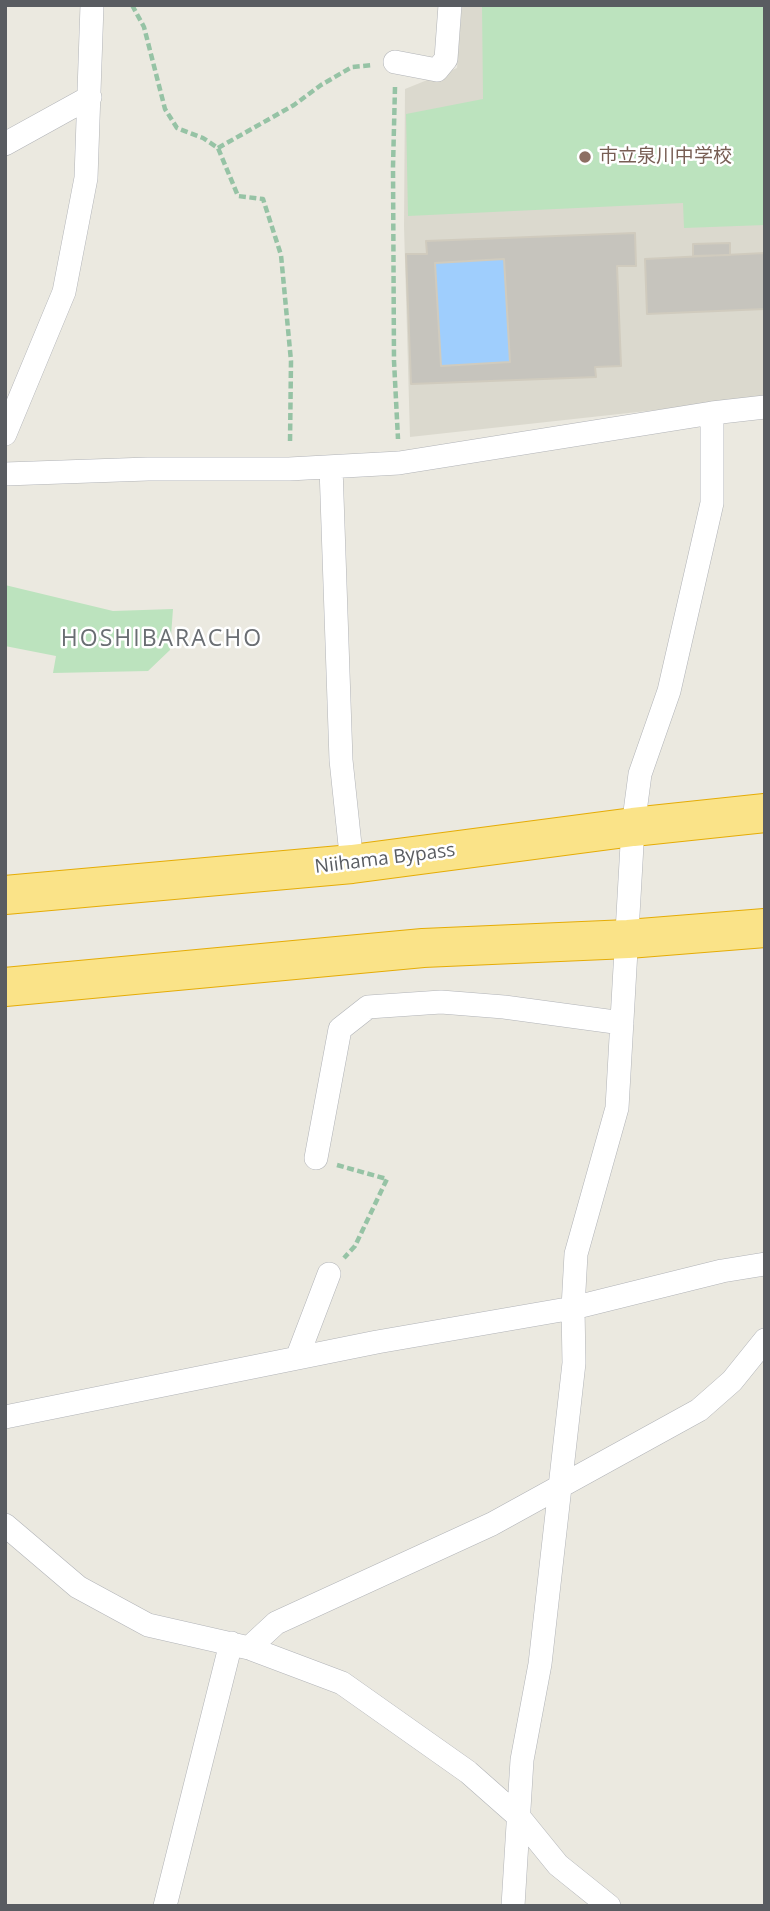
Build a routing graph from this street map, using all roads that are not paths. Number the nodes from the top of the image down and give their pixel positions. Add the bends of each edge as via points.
1 (92, 5) edge
2 (450, 5) edge
3 (395, 62) road end
4 (90, 97) junction
5 (5, 144) edge
6 (765, 407) edge
7 (712, 413) junction
8 (5, 434) edge
9 (331, 467) junction
10 (5, 474) edge
11 (765, 813) edge
12 (633, 827) junction
13 (352, 864) junction
14 (5, 895) edge
15 (765, 928) edge
16 (628, 939) junction
17 (5, 987) edge
18 (622, 1023) junction
19 (317, 1158) road end
20 (765, 1264) edge
21 (329, 1274) road end
22 (573, 1308) junction
23 (765, 1340) edge
24 (298, 1358) junction
25 (5, 1417) edge
26 (561, 1484) junction
27 (5, 1525) edge
28 (239, 1646) junction
29 (519, 1817) junction
30 (164, 1906) edge
31 (513, 1906) edge
32 (609, 1906) edge

1 - 4 street
2 - 3 street via 446,59 436,70
4 - 5 street
4 - 8 street via 86,178 64,292
6 - 7 street
7 - 9 street via 399,463
7 - 12 street via 712,503 669,691 640,774
9 - 10 street
9 - 13 street via 341,760
11 - 12 highway, Niihama Bypass
12 - 13 highway, Niihama Bypass
12 - 16 street
13 - 14 highway, Niihama Bypass
15 - 16 highway
16 - 17 highway via 423,948
16 - 18 street
18 - 19 street via 441,1002 368,1007 340,1028
18 - 22 street via 617,1108 576,1254
20 - 22 street
21 - 24 street
22 - 24 street
22 - 26 street via 574,1363
23 - 26 street via 732,1381 699,1410
24 - 25 street
26 - 28 street via 492,1524 276,1623
26 - 29 street via 540,1664 522,1760
27 - 28 street via 78,1587 148,1625
28 - 29 street via 342,1683 468,1772
28 - 30 street
29 - 31 street
29 - 32 street via 558,1865

